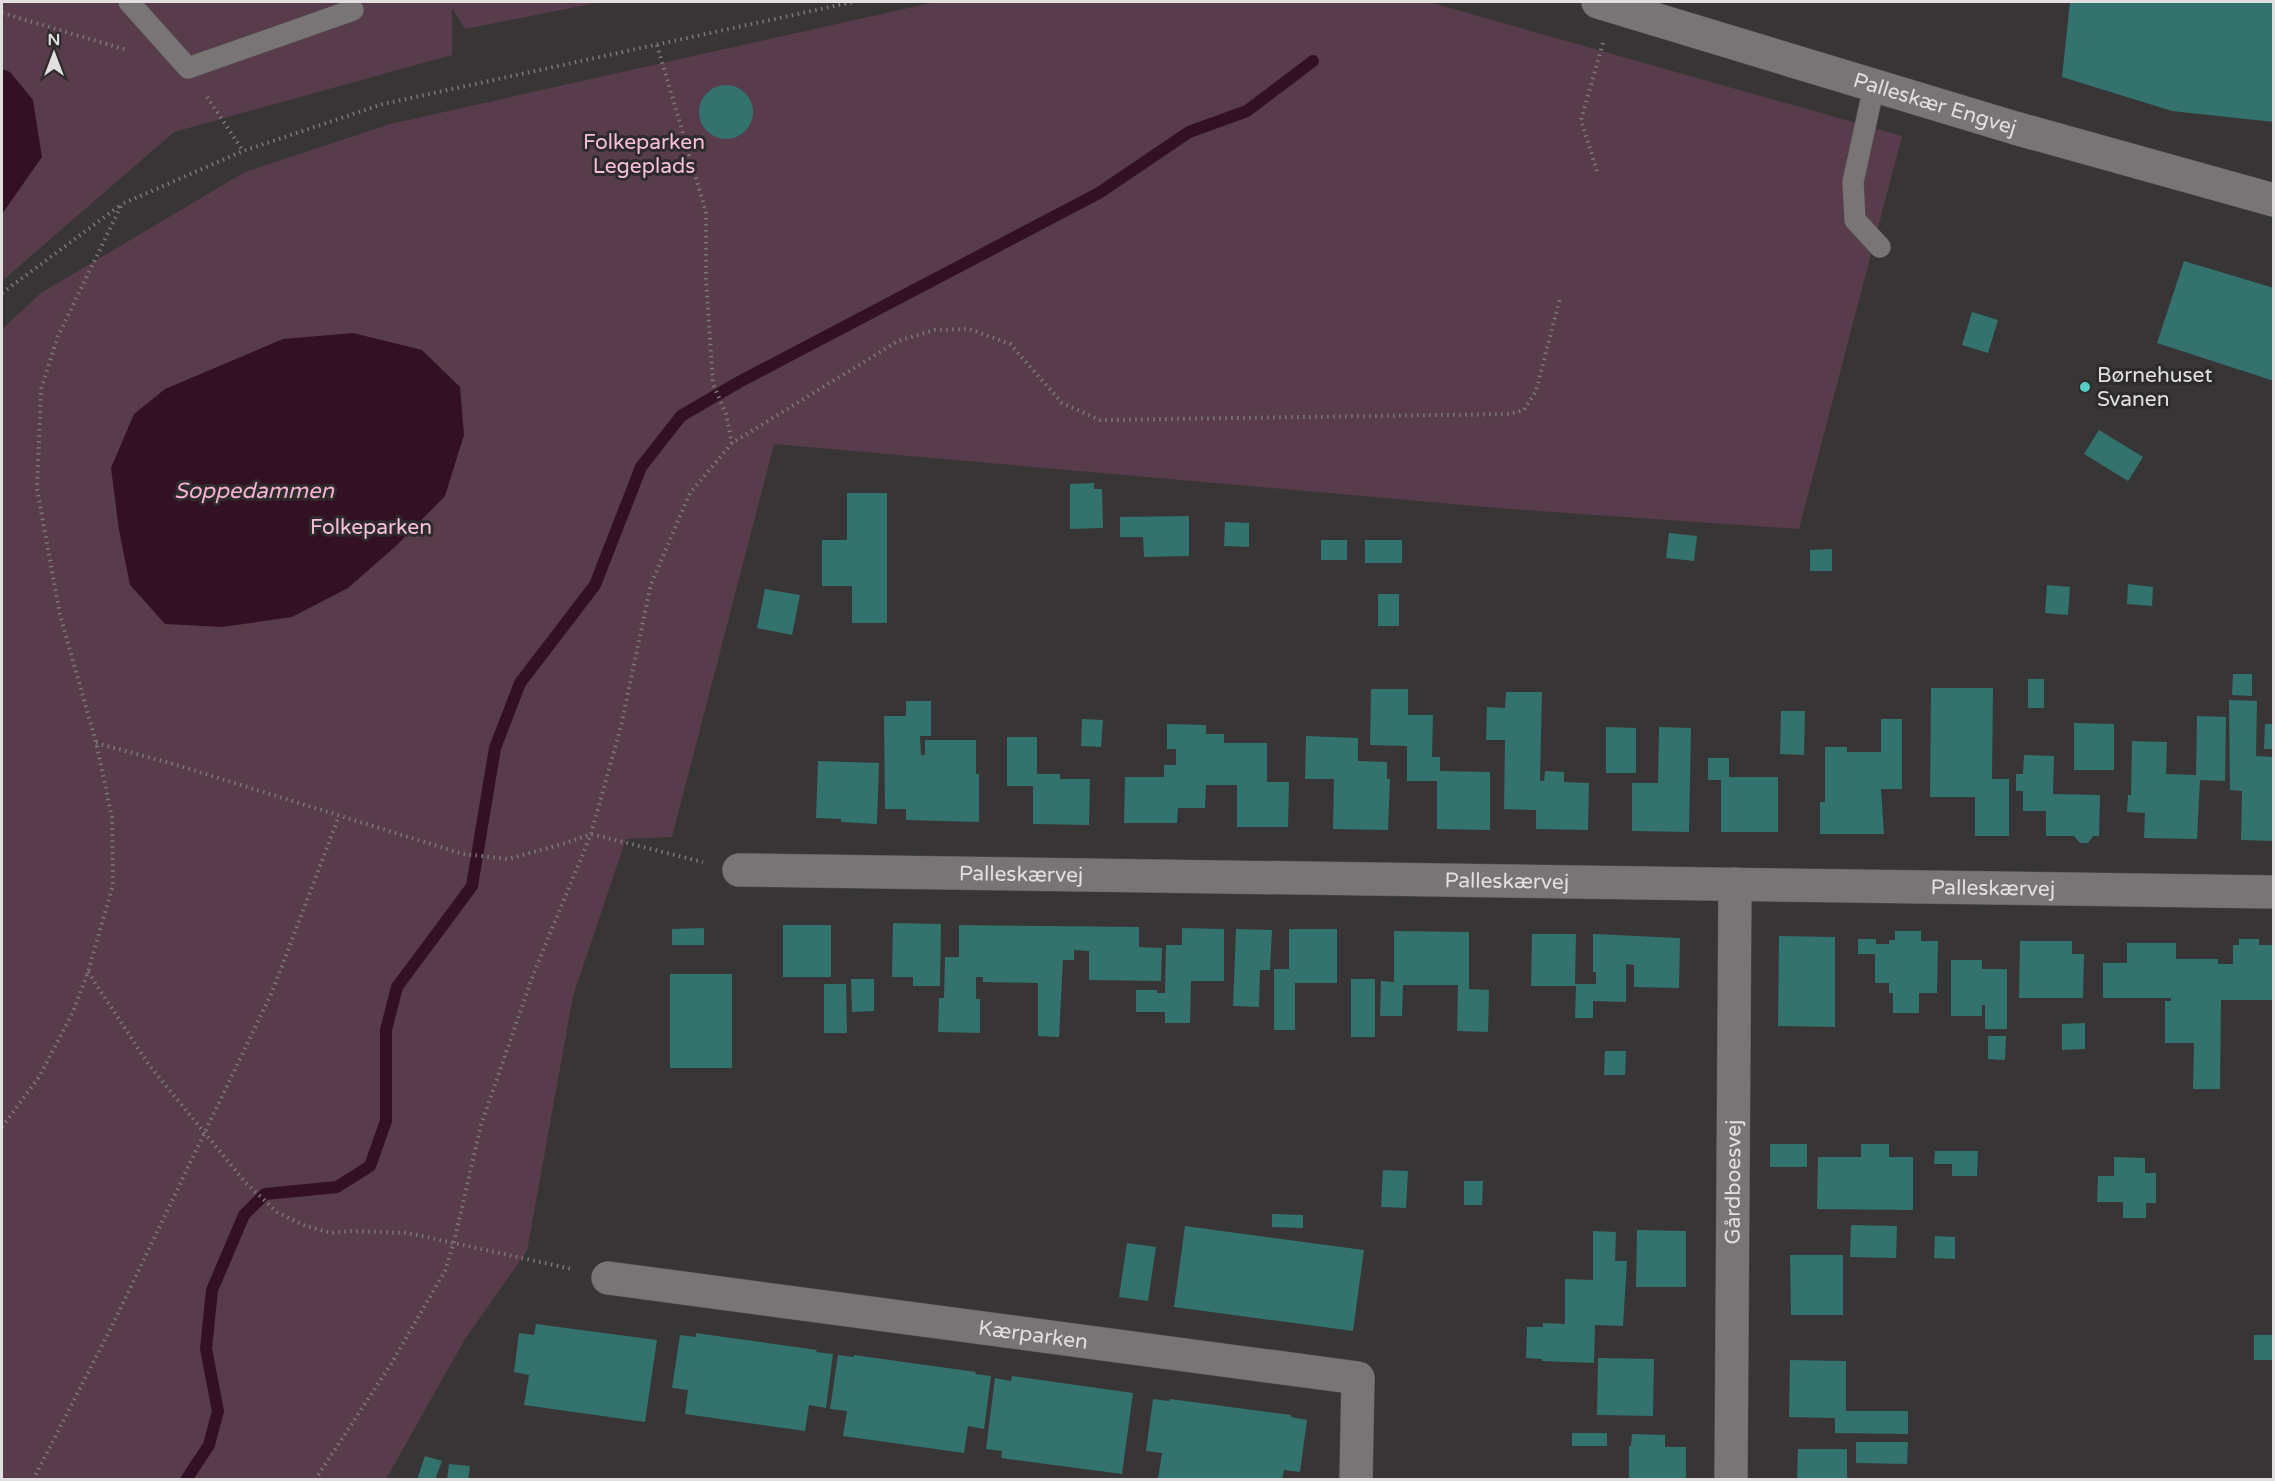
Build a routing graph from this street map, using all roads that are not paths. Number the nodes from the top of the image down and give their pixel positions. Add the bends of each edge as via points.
1 (129, 2) edge
2 (1605, 4) edge
3 (353, 10) dead end
4 (1874, 86) junction
5 (2274, 200) edge
6 (1880, 247) dead end
7 (739, 870) road end
8 (1735, 884) junction
9 (2274, 892) edge
10 (608, 1278) road end
11 (1356, 1479) edge
12 (1731, 1479) edge

1 - 3 lane via 188,68
2 - 4 street, Palleskær Engvej
4 - 5 street, Palleskær Engvej
4 - 6 lane via 1853,182 1855,220
7 - 8 street, Palleskærvej
8 - 9 street, Palleskærvej
8 - 12 street, Gårdboesvej
10 - 11 street, Kærparken via 1358,1378

